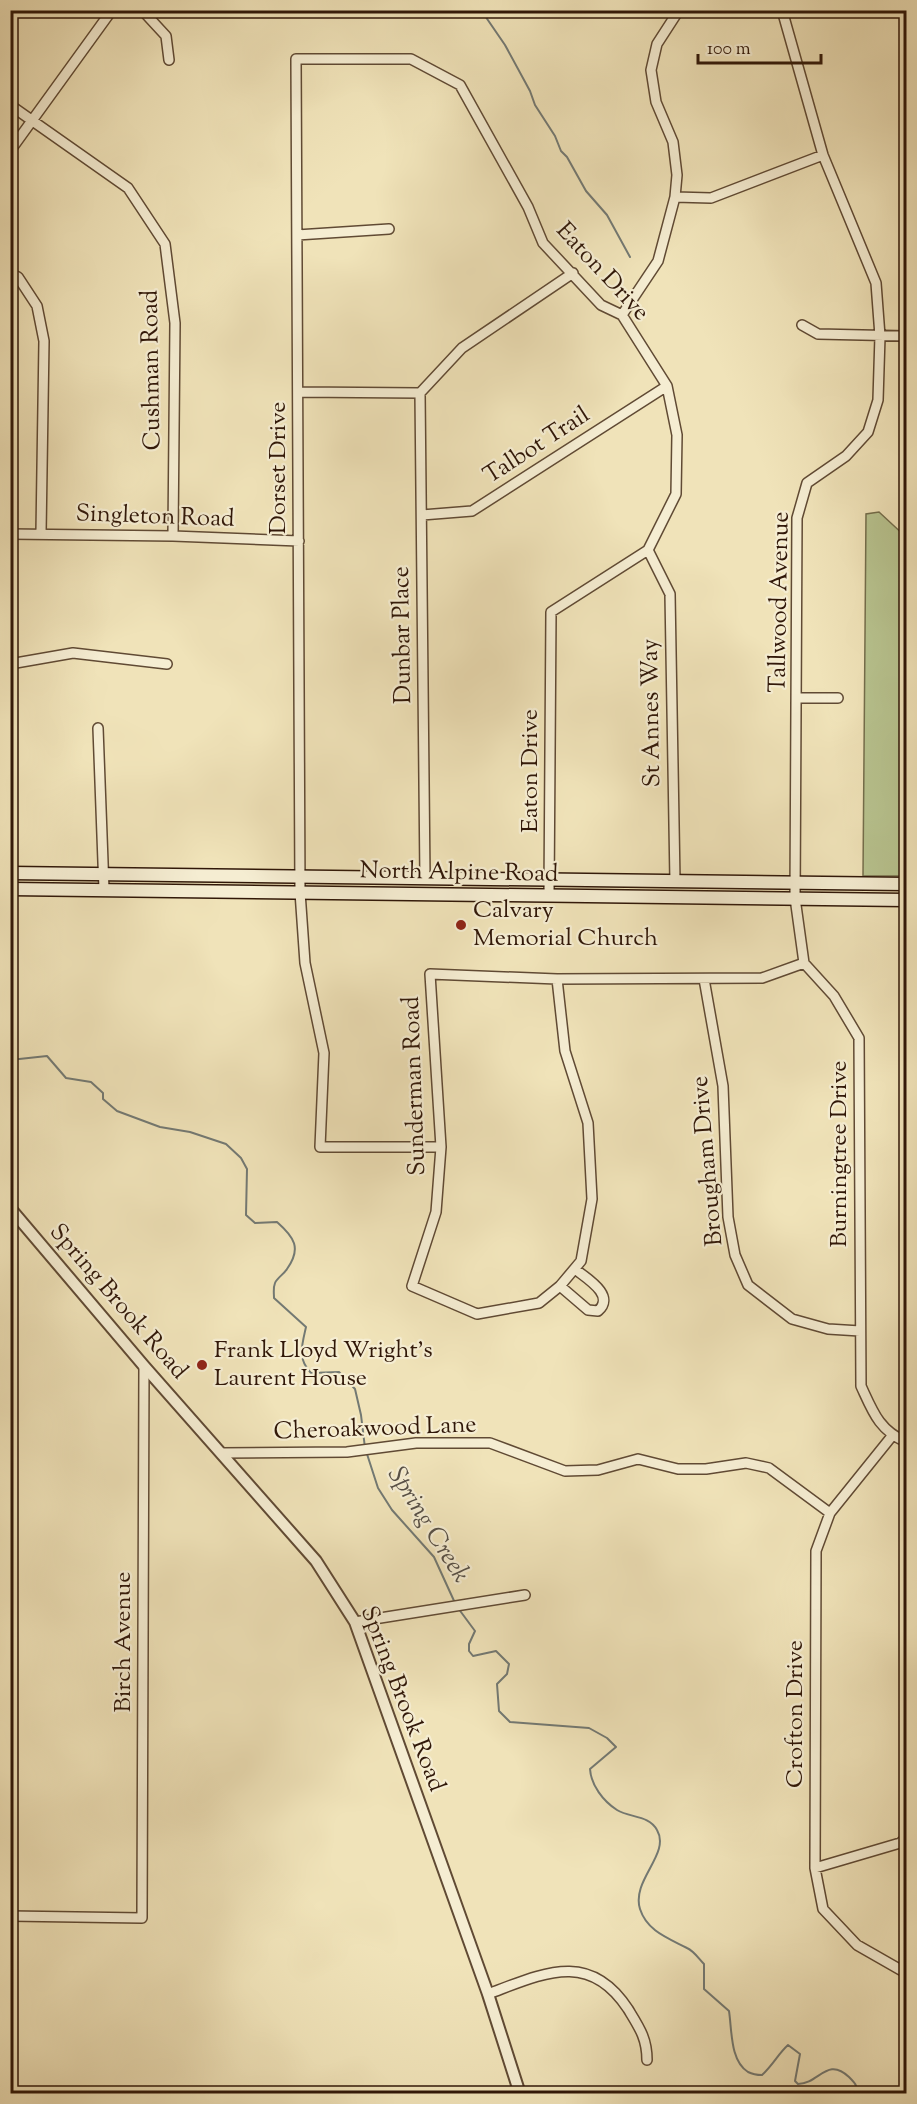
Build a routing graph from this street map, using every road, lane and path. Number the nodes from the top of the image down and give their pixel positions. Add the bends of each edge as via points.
1 (112, 10) edge
2 (142, 10) edge
3 (679, 10) edge
4 (782, 10) edge
5 (296, 59) joint
6 (169, 60) dead end
7 (10, 105) edge
8 (32, 120) junction
9 (10, 151) edge
10 (823, 156) junction
11 (675, 197) junction
12 (389, 230) dead end
13 (297, 235) junction
14 (10, 273) edge
15 (573, 273) junction
16 (622, 315) junction
17 (802, 325) dead end
18 (880, 336) junction
19 (906, 336) edge
20 (667, 386) junction
21 (298, 392) junction
22 (420, 393) junction
23 (422, 515) junction
24 (41, 533) junction
25 (10, 534) edge
26 (173, 536) junction
27 (298, 541) junction
28 (648, 550) junction
29 (10, 664) edge
30 (167, 664) dead end
31 (798, 698) junction
32 (838, 698) dead end
33 (98, 728) dead end
34 (10, 873) edge
35 (103, 874) junction
36 (302, 876) junction
37 (425, 878) junction
38 (549, 879) junction
39 (675, 881) junction
40 (796, 883) junction
41 (906, 884) edge
42 (10, 889) edge
43 (104, 889) junction
44 (300, 892) junction
45 (549, 895) junction
46 (795, 898) junction
47 (906, 900) edge
48 (804, 963) junction
49 (557, 979) junction
50 (704, 979) junction
51 (441, 1147) junction
52 (10, 1208) edge
53 (575, 1269) junction
54 (560, 1286) junction
55 (860, 1331) junction
56 (144, 1366) junction
57 (892, 1436) junction
58 (906, 1442) edge
59 (222, 1453) junction
60 (830, 1513) junction
61 (525, 1595) dead end
62 (355, 1622) junction
63 (906, 1838) edge
64 (815, 1869) junction
65 (10, 1916) edge
66 (906, 1973) edge
67 (488, 1994) junction
68 (647, 2060) dead end
69 (520, 2094) edge

1 - 8 street
2 - 6 street via 166,36
3 - 11 street via 657,44 651,70 656,102 672,142 677,175
4 - 10 street, Tallwood Avenue
5 - 13 street, Dorset Drive
5 - 15 street, Eaton Drive via 411,59 460,85 528,207 543,243
7 - 8 street, Cushman Road
8 - 9 street
8 - 26 street, Cushman Road via 128,188 165,244 175,323
10 - 11 street via 711,198
10 - 18 street, Tallwood Avenue via 876,283
11 - 16 street via 658,261
12 - 13 street
13 - 21 street, Dorset Drive
14 - 24 street via 18,277 37,306 44,341
15 - 16 street, Eaton Drive via 600,304
15 - 22 street via 462,348
16 - 20 street, Eaton Drive
17 - 18 street via 818,334
18 - 19 street
18 - 31 street, Tallwood Avenue via 878,400 868,432 846,456 807,483 797,518
20 - 23 street, Talbot Trail via 472,511
20 - 28 street, Eaton Drive via 677,435 675,494
21 - 22 street
21 - 27 street, Dorset Drive
22 - 23 street, Dunbar Place
23 - 37 street, Dunbar Place
24 - 25 street, Singleton Road
24 - 26 street, Singleton Road
26 - 27 street, Singleton Road
27 - 36 street, Dorset Drive
28 - 38 street, Eaton Drive via 551,612
28 - 39 street, St Annes Way via 670,594
29 - 30 street via 73,653
31 - 32 street
31 - 40 street, Tallwood Avenue
33 - 35 street
34 - 35 main road, North Alpine Road
35 - 36 main road, North Alpine Road
35 - 43 street
36 - 37 main road, North Alpine Road
36 - 44 street, Dorset Drive
37 - 38 main road, North Alpine Road
38 - 39 main road, North Alpine Road
38 - 45 street, Eaton Drive
39 - 40 main road, North Alpine Road
40 - 41 main road, North Alpine Road
40 - 46 street
42 - 43 main road, North Alpine Road
43 - 44 main road, North Alpine Road
44 - 45 main road, North Alpine Road
44 - 51 street, Dorset Drive via 305,963 324,1053 321,1147
45 - 46 main road, North Alpine Road
46 - 47 main road, North Alpine Road
46 - 48 street
48 - 50 street via 762,978
48 - 55 street, Burningtree Drive via 834,996 859,1038
49 - 50 street
49 - 51 street, Sunderman Road via 430,974
49 - 53 street, Sunderman Road via 565,1051 588,1123 592,1199 582,1261
50 - 55 street, Brougham Drive via 723,1086 728,1217 735,1255 748,1285 792,1319 828,1329
51 - 54 street, Sunderman Road via 436,1212 412,1286 477,1314 539,1303
52 - 56 street, Spring Brook Road
53 - 54 street, Sunderman Road
53 - 54 street via 600,1290 602,1308 588,1310
55 - 57 street, Burningtree Drive via 861,1386 874,1417
56 - 59 street, Spring Brook Road
56 - 65 street, Birch Avenue via 142,1918
57 - 58 street
57 - 60 street, Crofton Drive
59 - 60 street, Cheroakwood Lane via 347,1452 416,1443 490,1443 565,1471 597,1470 638,1459 678,1469 746,1463 769,1468
59 - 62 street, Spring Brook Road via 316,1561
60 - 64 street, Crofton Drive via 816,1551
61 - 62 street
62 - 67 street, Spring Brook Road
63 - 64 street via 900,1844
64 - 66 street, Crofton Drive via 822,1909 857,1945
67 - 68 street via 562,1970 581,1971 601,1979 631,2014 647,2043
67 - 69 street, Spring Brook Road

